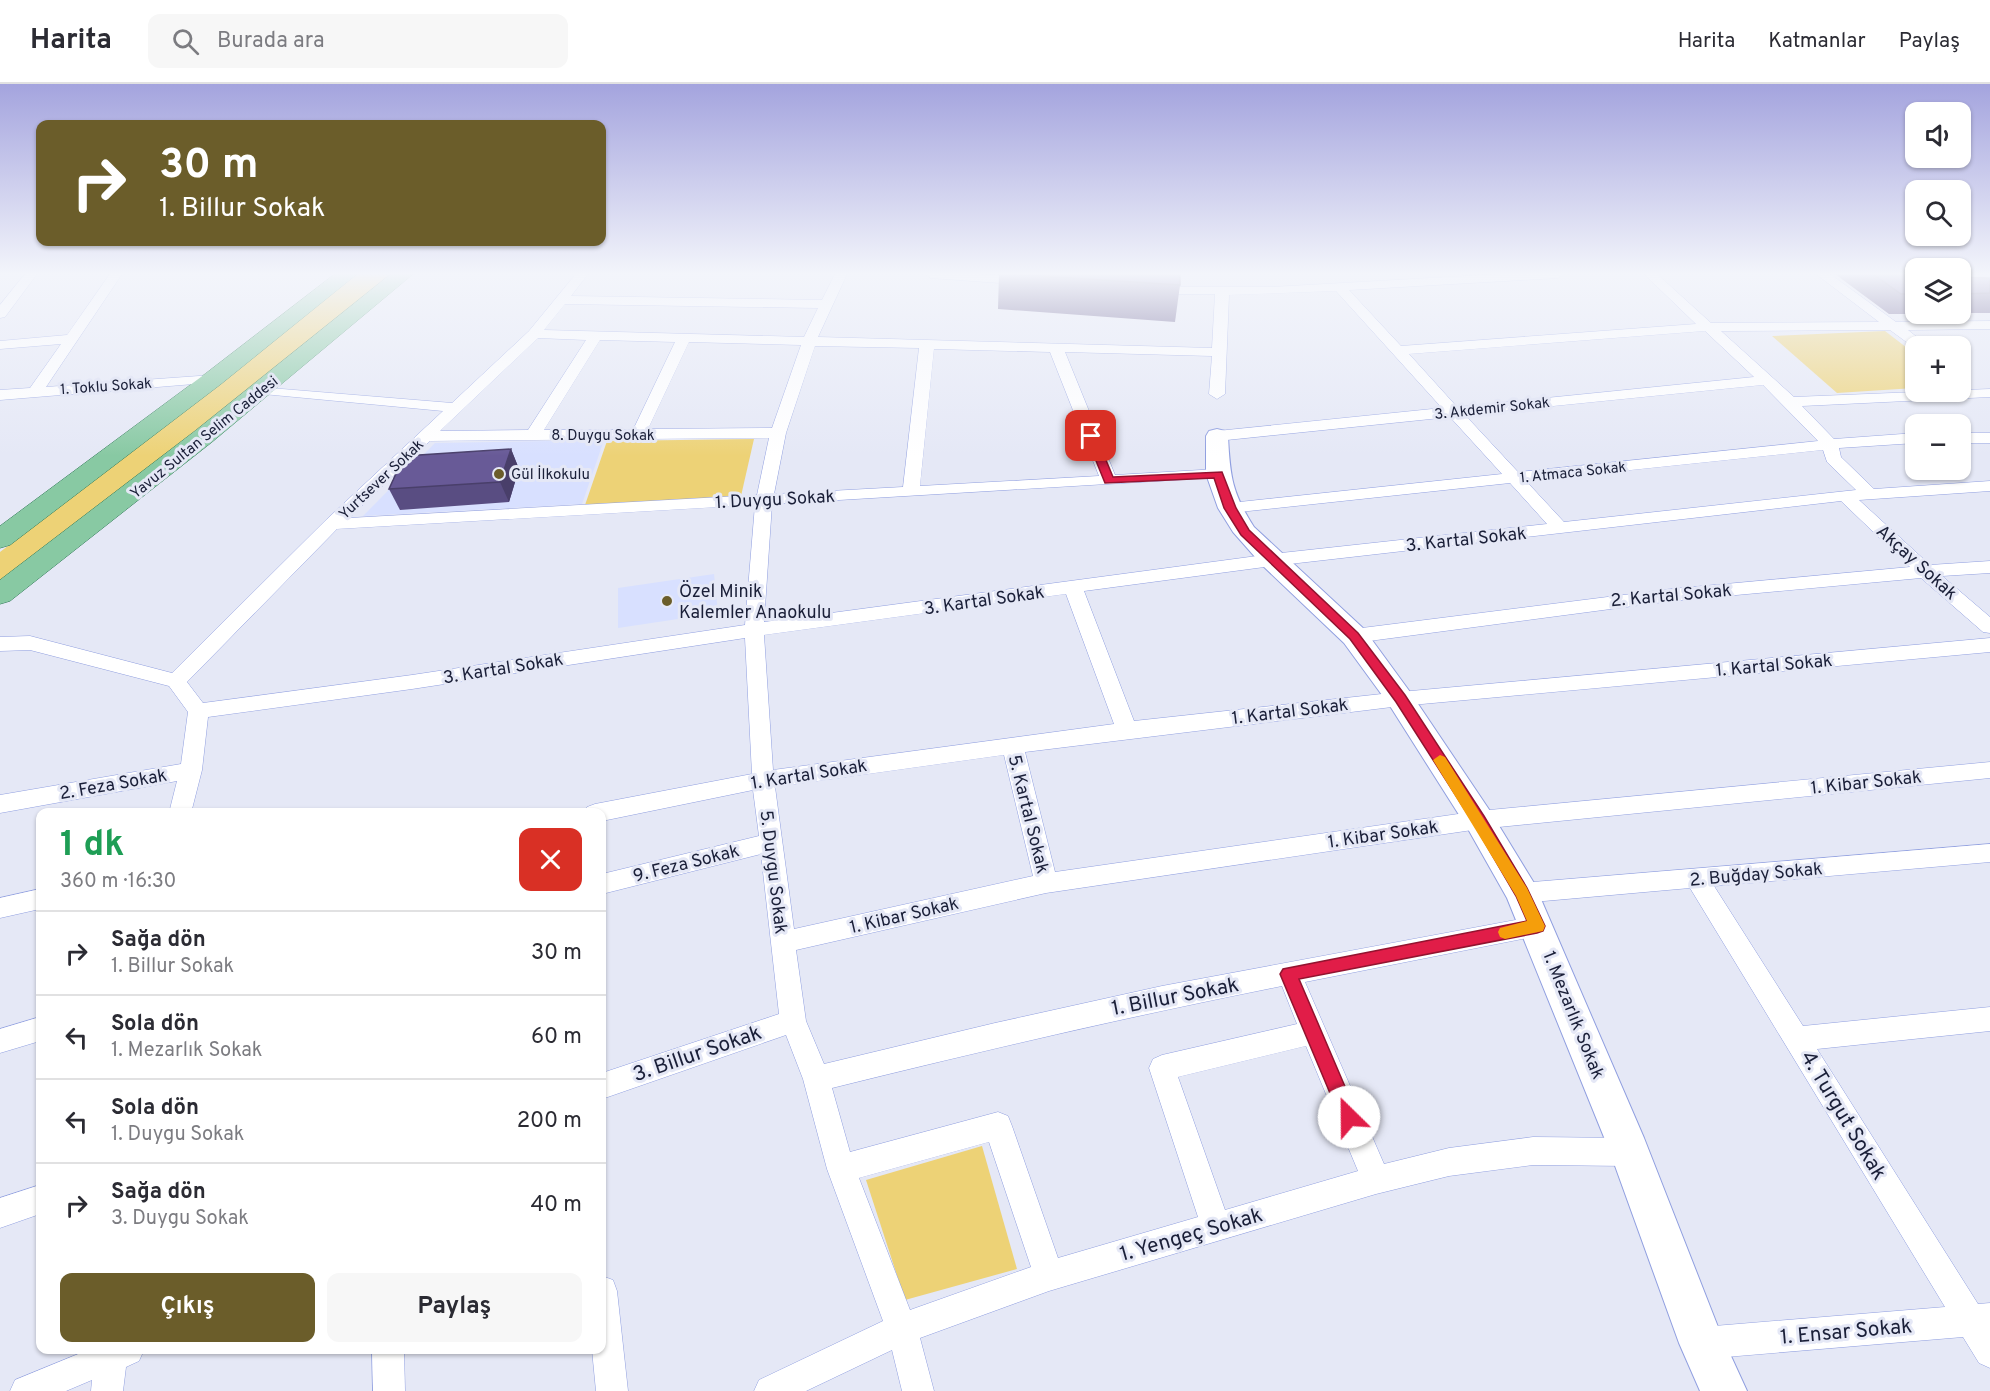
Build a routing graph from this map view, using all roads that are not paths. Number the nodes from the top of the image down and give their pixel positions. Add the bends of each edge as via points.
1 (74, 335) edge
2 (269, 335) edge
3 (329, 335) edge
4 (533, 335) edge
5 (564, 335) edge
6 (812, 335) edge
7 (1220, 335) edge
8 (1383, 335) edge
9 (1605, 335) edge
10 (1717, 335) edge
11 (595, 336) junction
12 (684, 338) junction
13 (71, 339) junction
14 (809, 341) junction
15 (0, 345) edge
16 (927, 345) junction
17 (1056, 348) junction
18 (1398, 351) junction
19 (1219, 352) junction
20 (213, 379) junction
21 (1767, 380) junction
22 (1971, 384) edge
23 (263, 390) junction
24 (35, 392) junction
25 (1217, 394) dead end
26 (0, 395) edge
27 (1987, 395) edge
28 (1790, 402) junction
29 (457, 408) junction
30 (1454, 412) junction
31 (778, 434) junction
32 (533, 435) junction
33 (638, 435) junction
34 (427, 436) junction
35 (1217, 436) joint
36 (1971, 438) edge
37 (1990, 438) edge
38 (1905, 439) edge
39 (1830, 444) junction
40 (1218, 474) junction
41 (1514, 478) junction
42 (1109, 480) junction
43 (1990, 486) edge
44 (911, 491) junction
45 (1870, 494) junction
46 (1845, 496) junction
47 (764, 500) junction
48 (1230, 508) junction
49 (332, 524) junction
50 (1560, 528) junction
51 (0, 539) edge
52 (1272, 560) junction
53 (1990, 567) edge
54 (1925, 571) junction
55 (1073, 588) junction
56 (0, 594) edge
57 (1990, 627) edge
58 (754, 630) junction
59 (1354, 636) junction
60 (0, 644) edge
61 (1990, 645) edge
62 (176, 681) junction
63 (1400, 699) junction
64 (198, 711) junction
65 (1127, 730) junction
66 (1012, 744) junction
67 (191, 770) junction
68 (1990, 770) edge
69 (763, 780) junction
70 (0, 804) edge
71 (181, 808) edge
72 (606, 811) edge
73 (1479, 820) junction
74 (770, 842) junction
75 (1990, 853) edge
76 (1697, 879) junction
77 (606, 883) edge
78 (1046, 883) junction
79 (1522, 893) junction
80 (36, 900) edge
81 (0, 908) edge
82 (1537, 926) junction
83 (783, 942) junction
84 (1289, 974) junction
85 (1990, 1019) edge
86 (793, 1021) junction
87 (36, 1030) edge
88 (1313, 1032) junction
89 (1798, 1039) junction
90 (0, 1041) edge
91 (816, 1079) junction
92 (606, 1085) edge
93 (1630, 1152) junction
94 (841, 1169) junction
95 (1376, 1180) junction
96 (36, 1201) edge
97 (0, 1213) edge
98 (1216, 1227) junction
99 (1049, 1276) junction
100 (1980, 1320) edge
101 (902, 1329) junction
102 (606, 1331) edge
103 (1702, 1343) junction
104 (1990, 1352) edge
105 (120, 1354) edge
106 (388, 1354) edge
107 (26, 1391) edge
108 (107, 1391) edge
109 (389, 1391) edge
110 (612, 1391) edge
111 (770, 1391) edge
112 (918, 1391) edge
113 (1724, 1391) edge

1 - 13 street
2 - 20 main road
3 - 23 main road, Yavuz Sultan Selim Caddesi
4 - 29 street, Yurtsever Sokak
5 - 11 street
6 - 14 street, 5. Duygu Sokak
7 - 19 street
8 - 18 street
9 - 18 street
10 - 21 street
11 - 12 street
11 - 32 street
12 - 14 street
12 - 33 street
13 - 15 street
13 - 24 street
14 - 16 street
14 - 31 street, 5. Duygu Sokak
16 - 17 street
16 - 44 street
17 - 19 street
17 - 42 street
18 - 30 street
19 - 25 street
20 - 24 street, 1. Toklu Sokak
20 - 51 main road
21 - 28 street
21 - 30 street, 3. Akdemir Sokak
22 - 27 street
23 - 29 street
23 - 56 main road, Yavuz Sultan Selim Caddesi
24 - 26 street, 1. Toklu Sokak
27 - 28 street
28 - 39 street
29 - 34 street, Yurtsever Sokak
30 - 35 street, 3. Akdemir Sokak
30 - 41 street
31 - 33 street, 8. Duygu Sokak
31 - 47 street, 5. Duygu Sokak
32 - 33 street, 8. Duygu Sokak
32 - 34 street, 8. Duygu Sokak
34 - 49 street, Yurtsever Sokak
35 - 40 street, 1. Mezarlık Sokak
36 - 37 street
38 - 39 street, 1. Atmaca Sokak
39 - 41 street, 1. Atmaca Sokak
39 - 45 street via 1833,459
40 - 42 street, 1. Duygu Sokak
40 - 48 street, 1. Mezarlık Sokak
41 - 48 street, 1. Atmaca Sokak
41 - 50 street
42 - 44 street, 1. Duygu Sokak
43 - 45 street, 3. Kartal Sokak
44 - 47 street, 1. Duygu Sokak
45 - 46 street, 3. Kartal Sokak
46 - 50 street, 3. Kartal Sokak
46 - 54 street, Akçay Sokak
47 - 49 street, 1. Duygu Sokak
47 - 58 street, 5. Duygu Sokak
48 - 52 street, 1. Mezarlık Sokak via 1245,532
49 - 62 street, Yurtsever Sokak
50 - 52 street, 3. Kartal Sokak
52 - 55 street, 3. Kartal Sokak
52 - 59 street, 1. Mezarlık Sokak
53 - 54 street, 2. Kartal Sokak
54 - 57 street, Akçay Sokak
54 - 59 street, 2. Kartal Sokak via 1586,604
55 - 58 street, 3. Kartal Sokak
55 - 65 street
58 - 64 street, 3. Kartal Sokak
58 - 69 street, 5. Duygu Sokak
59 - 63 street, 1. Mezarlık Sokak
60 - 62 street via 30,643
61 - 63 street, 1. Kartal Sokak
62 - 64 street
63 - 65 street, 1. Kartal Sokak
63 - 73 street, 1. Mezarlık Sokak
64 - 67 street
65 - 66 street, 1. Kartal Sokak
66 - 69 street, 1. Kartal Sokak
66 - 78 street, 5. Kartal Sokak
67 - 70 street, 2. Feza Sokak
67 - 71 street
68 - 73 street, 1. Kibar Sokak
69 - 72 street, 1. Kartal Sokak
69 - 74 street, 5. Duygu Sokak
73 - 78 street, 1. Kibar Sokak
73 - 79 street, 1. Mezarlık Sokak
74 - 77 street, 9. Feza Sokak
74 - 83 street, 5. Duygu Sokak
75 - 76 street, 2. Buğday Sokak
76 - 79 street, 2. Buğday Sokak
76 - 89 street, 4. Turgut Sokak
78 - 83 street, 1. Kibar Sokak
79 - 82 street, 1. Mezarlık Sokak
80 - 81 street
82 - 84 street, 1. Billur Sokak
82 - 93 street, 1. Mezarlık Sokak
83 - 86 street, 5. Duygu Sokak
84 - 88 street
84 - 91 street, 1. Billur Sokak via 1162,998
85 - 89 street
86 - 91 street, 5. Duygu Sokak
86 - 92 street, 3. Billur Sokak
87 - 90 street
88 - 95 street
88 - 98 street via 1162,1068
89 - 100 street, 4. Turgut Sokak
91 - 94 street, 5. Duygu Sokak
93 - 95 street, 1. Yengeç Sokak via 1533,1151 1449,1162
93 - 103 street, 1. Mezarlık Sokak
94 - 99 street via 998,1126
94 - 101 street, 5. Duygu Sokak
95 - 98 street, 1. Yengeç Sokak
96 - 97 street
98 - 99 street, 1. Yengeç Sokak
99 - 101 street, 1. Yengeç Sokak
100 - 103 street, 1. Ensar Sokak
100 - 104 street, 4. Turgut Sokak
101 - 111 street, 1. Yengeç Sokak
101 - 112 street, 5. Duygu Sokak
102 - 110 street
103 - 113 street, 1. Mezarlık Sokak
105 - 107 street
105 - 108 street
106 - 109 street

